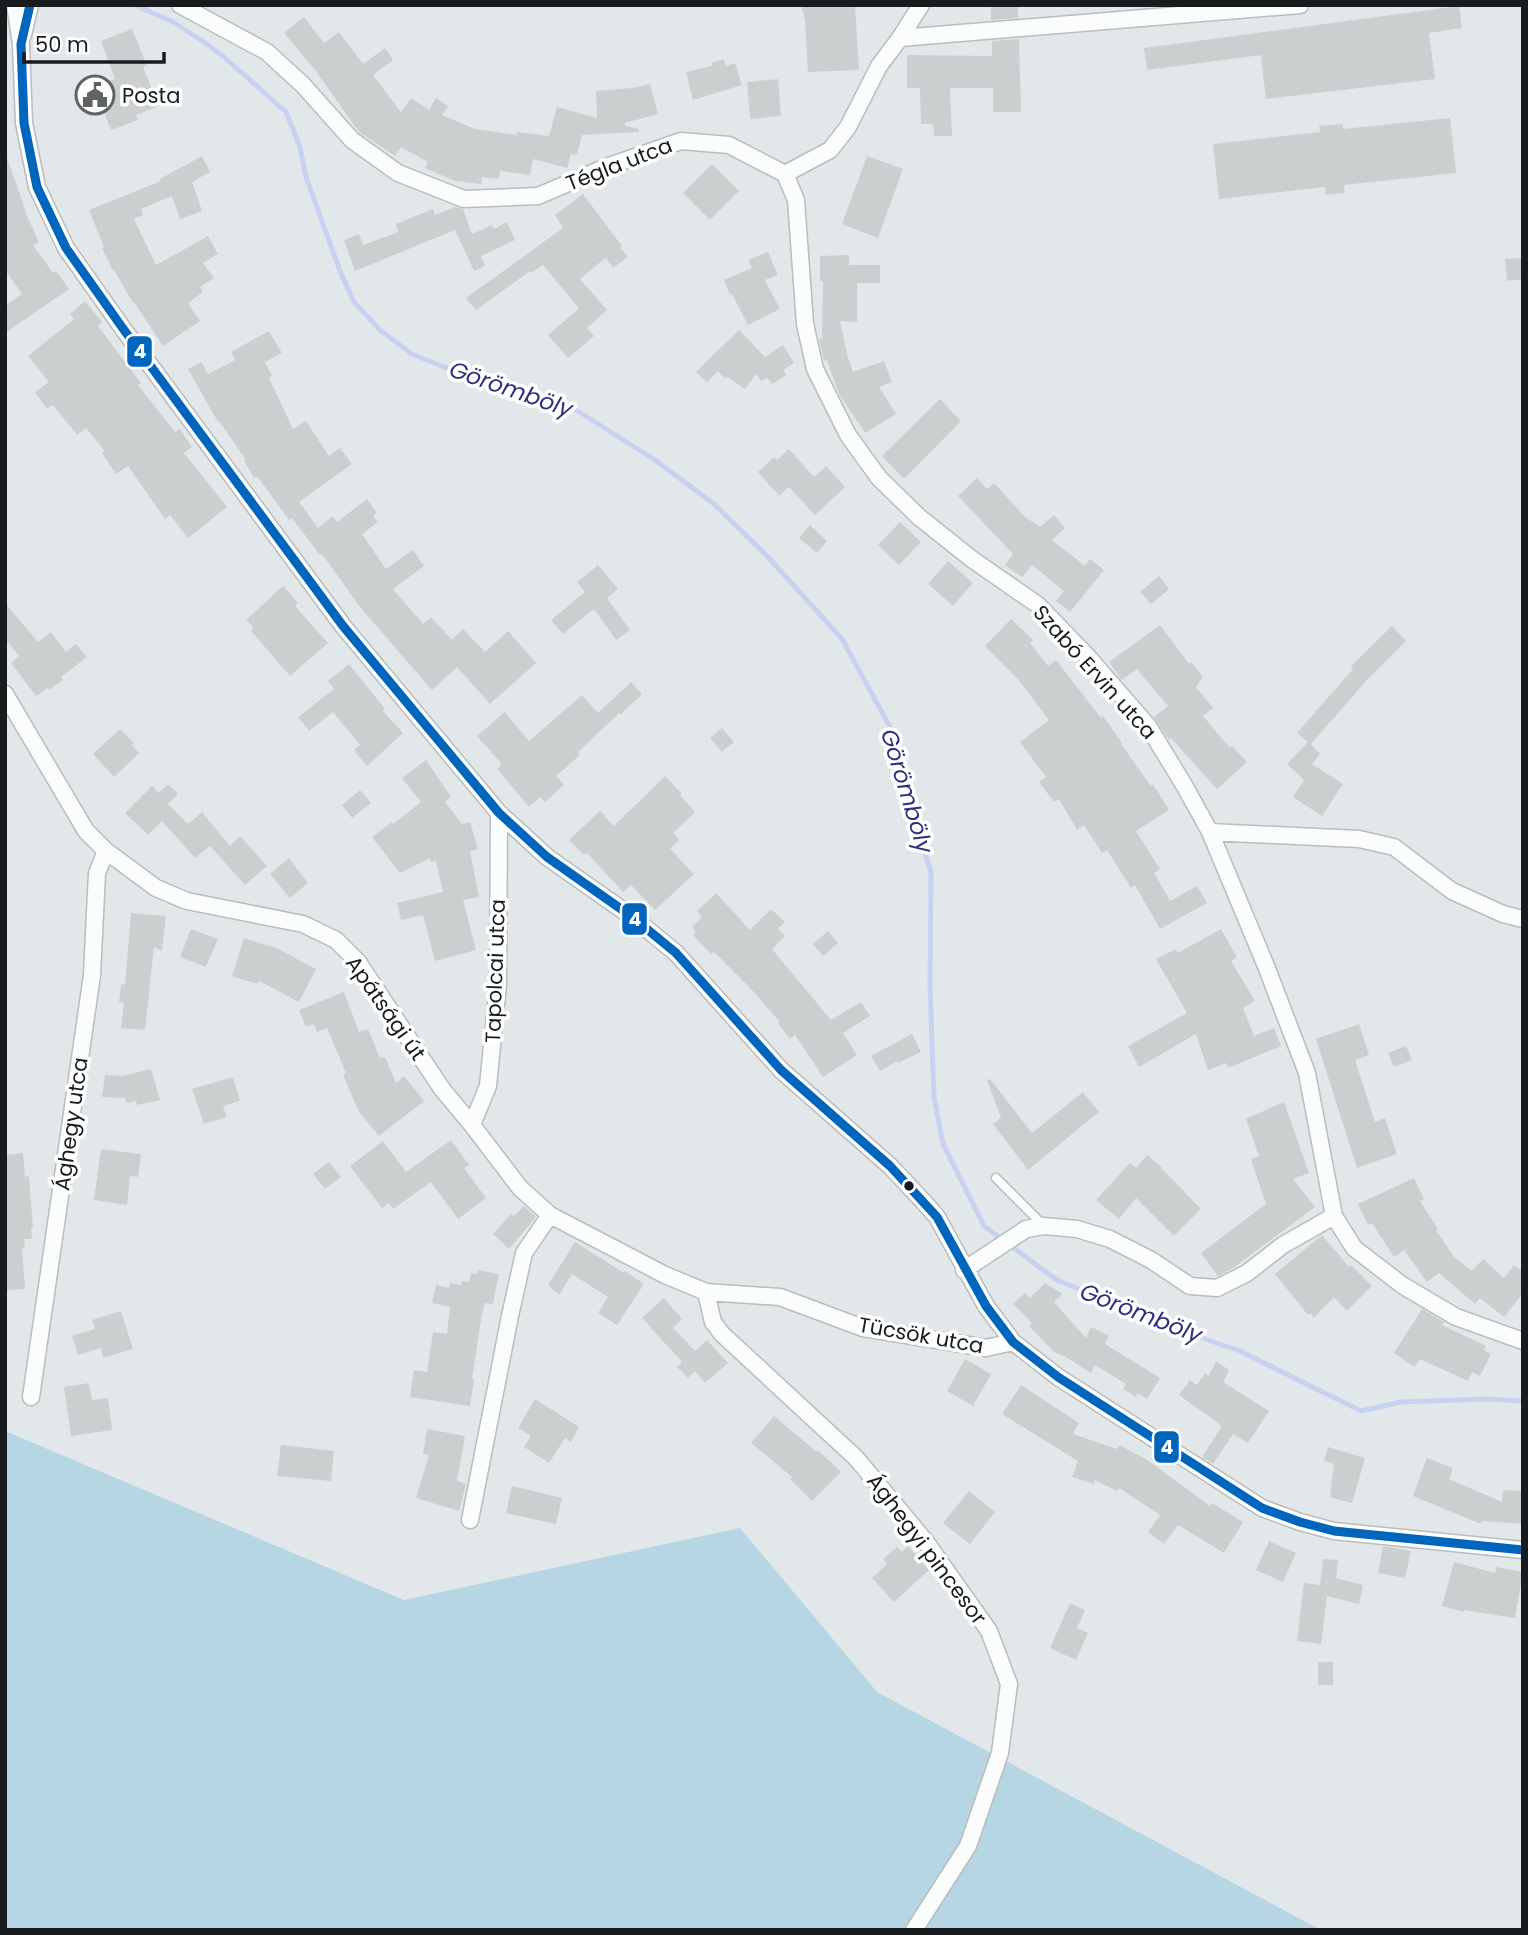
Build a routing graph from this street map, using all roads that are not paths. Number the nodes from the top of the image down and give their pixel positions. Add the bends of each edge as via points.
1 (15, 5) edge
2 (30, 5) edge
3 (180, 5) edge
4 (921, 5) edge
5 (1300, 5) edge
6 (900, 38) junction
7 (21, 44) junction
8 (785, 174) junction
9 (5, 694) edge
10 (499, 813) junction
11 (1210, 832) junction
12 (106, 851) junction
13 (1523, 919) edge
14 (472, 1125) junction
15 (996, 1178) dead end
16 (550, 1215) junction
17 (1334, 1216) junction
18 (1044, 1226) junction
19 (964, 1270) junction
20 (706, 1292) junction
21 (1523, 1341) edge
22 (1013, 1342) junction
23 (31, 1397) dead end
24 (470, 1520) dead end
25 (1523, 1550) edge
26 (914, 1930) edge

1 - 7 street
2 - 7 street
3 - 8 street, Tégla utca via 267,52 352,140 398,173 464,199 538,196 681,141 729,145
4 - 6 street
5 - 6 street
6 - 8 street via 878,66 848,127 830,150
7 - 10 street via 24,123 37,187 66,248 344,626
8 - 11 street, Szabó Ervin utca via 796,200 805,324 815,369 848,435 879,478 919,517 1038,605 1088,657 1148,726
9 - 12 street, Apátsági út via 86,831
10 - 14 street, Tapolcai utca via 498,985 488,1086
10 - 19 street via 547,857 676,953 780,1070 890,1166 923,1201 937,1217
11 - 13 street via 1359,839 1394,847 1452,891
11 - 17 street, Szabó Ervin utca via 1307,1073
12 - 14 street, Apátsági út via 156,888 187,901 303,925 336,940 358,962 442,1089
12 - 23 street, Ághegy utca via 97,873 93,975
14 - 16 street, Apátsági út via 520,1188
15 - 18 lane
16 - 20 street, Apátsági út
16 - 24 street via 524,1253
17 - 18 street via 1217,1288 1190,1286 1110,1239
17 - 21 street via 1354,1248 1402,1285 1455,1317
18 - 19 street via 1026,1229
19 - 22 street
20 - 22 street, Tücsök utca via 780,1297 863,1328 986,1348
20 - 26 street, Ághegyi pincesor via 713,1322 722,1334 856,1458 926,1542 989,1631 1009,1684 1000,1753 968,1846
22 - 25 street via 1058,1377 1262,1508 1334,1531

